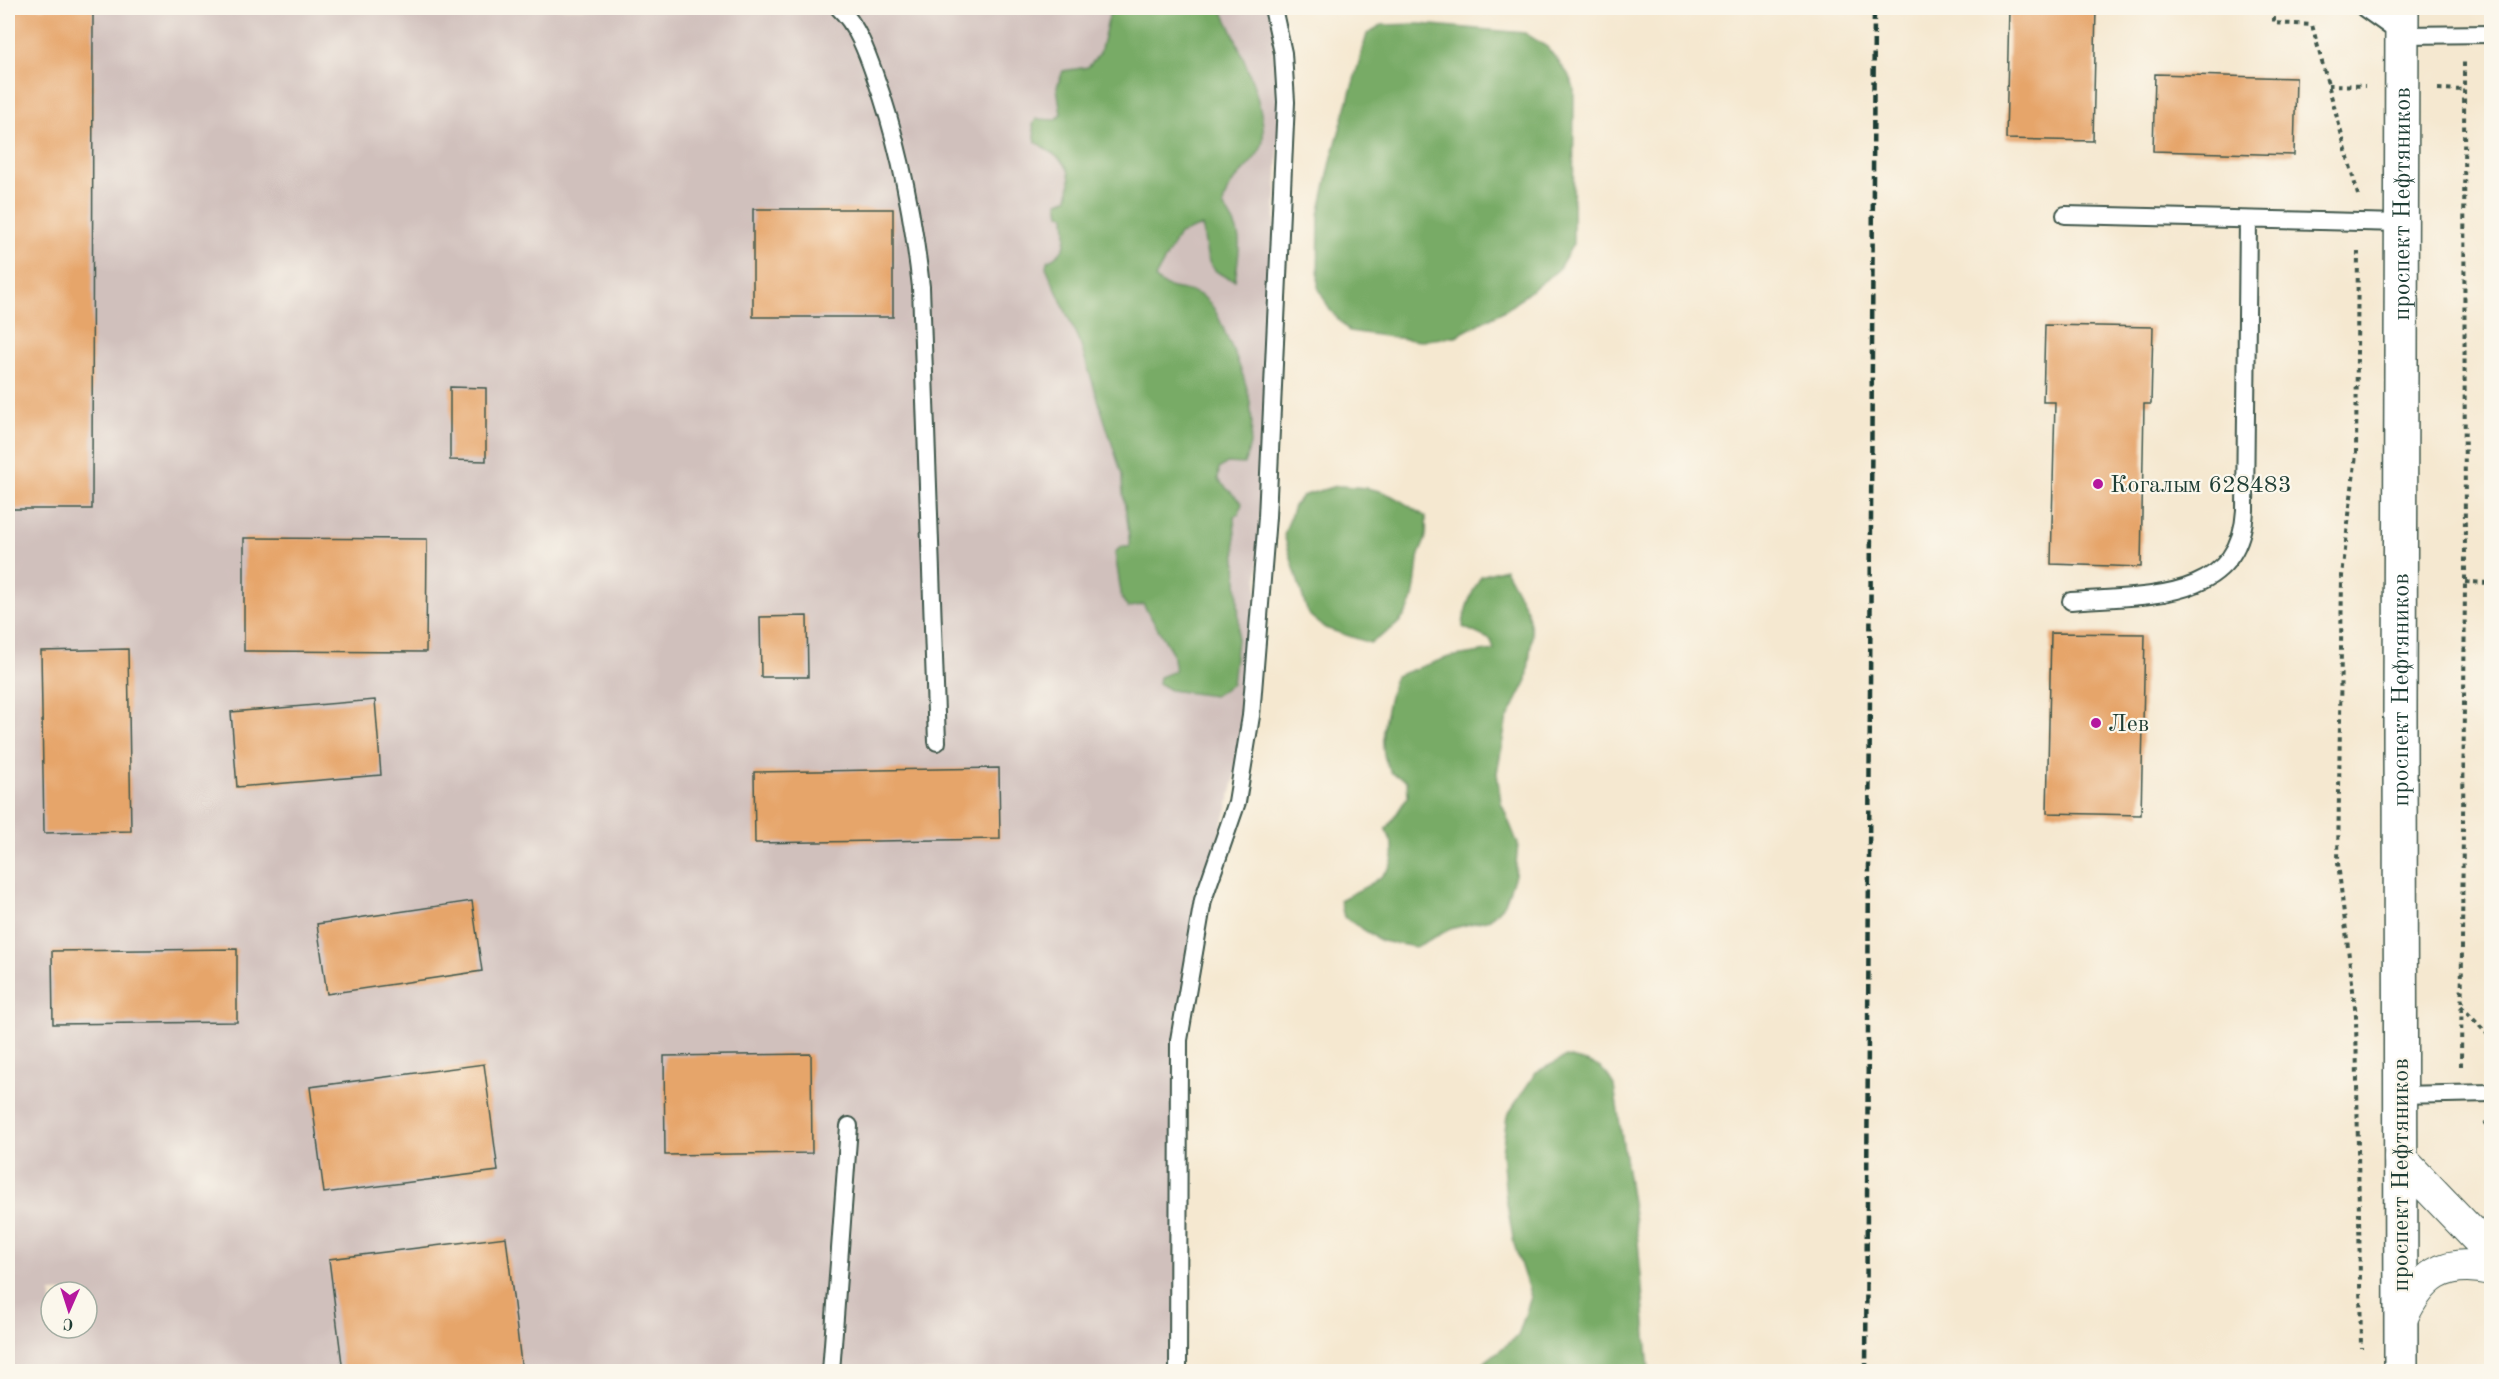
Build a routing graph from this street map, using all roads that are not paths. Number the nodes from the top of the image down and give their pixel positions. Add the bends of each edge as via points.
1 (839, 8) edge
2 (1273, 8) edge
3 (2364, 8) edge
4 (2402, 21) edge
5 (2492, 34) edge
6 (2065, 215) dead end
7 (2248, 220) junction
8 (2401, 223) junction
9 (2071, 601) dead end
10 (937, 742) dead end
11 (2492, 1094) edge
12 (2400, 1095) junction
13 (849, 1126) dead end
14 (2400, 1158) junction
15 (2492, 1254) edge
16 (2492, 1269) edge
17 (2401, 1319) junction
18 (831, 1371) edge
19 (1178, 1371) edge
20 (2401, 1371) edge

1 - 10 lane via 865,48 883,97 909,192 917,249
2 - 19 lane via 1283,53 1286,102 1266,518 1251,716 1237,802 1203,900 1179,1040
3 - 4 lane
4 - 5 lane via 2463,35
4 - 8 main road, проспект Нефтяников
6 - 7 lane
7 - 8 lane
7 - 9 lane via 2245,510 2244,528 2234,552 2219,571 2193,587
8 - 12 main road, проспект Нефтяников
11 - 12 lane
12 - 14 main road, проспект Нефтяников
13 - 18 lane
14 - 15 street
14 - 17 main road, проспект Нефтяников
16 - 17 street via 2465,1266 2434,1273 2412,1296
17 - 20 main road, проспект Нефтяников

